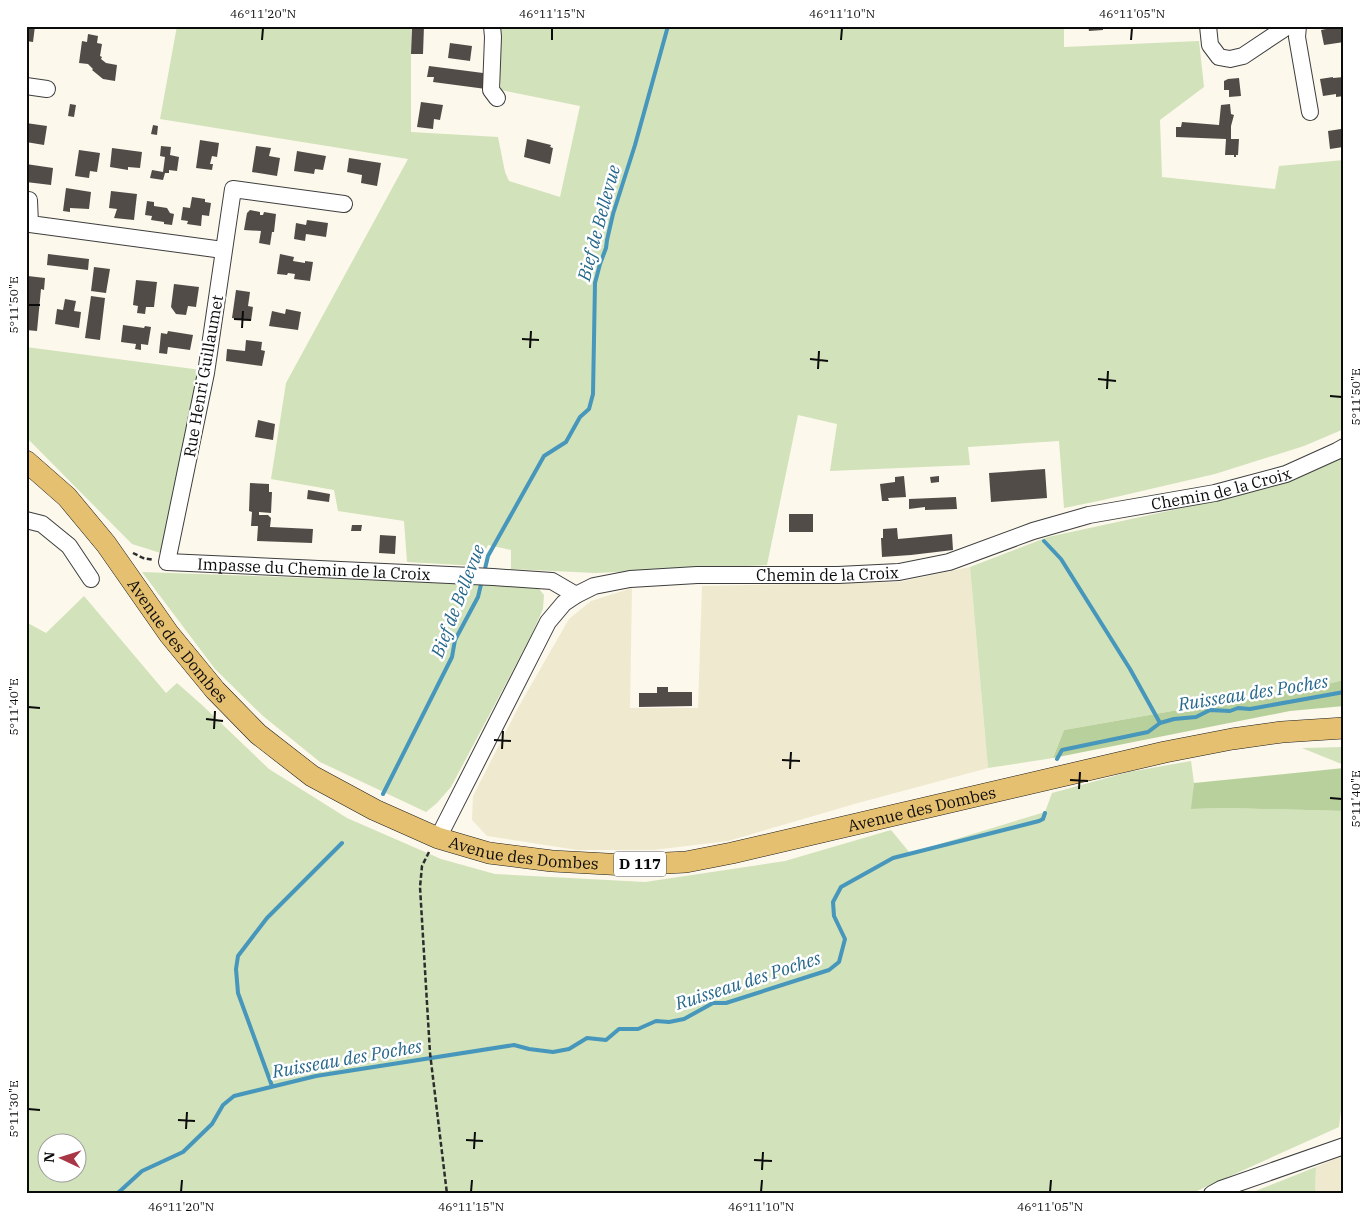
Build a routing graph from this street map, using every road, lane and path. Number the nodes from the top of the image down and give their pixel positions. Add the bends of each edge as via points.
1 (492, 26) edge
2 (1208, 26) edge
3 (1288, 26) edge
4 (1298, 26) edge
5 (26, 86) edge
6 (47, 89) dead end
7 (497, 98) dead end
8 (1310, 112) dead end
9 (26, 200) edge
10 (344, 204) dead end
11 (28, 226) edge
12 (223, 250) junction
13 (1344, 447) edge
14 (26, 461) edge
15 (26, 520) edge
16 (129, 552) dead end
17 (167, 562) junction
18 (91, 579) dead end
19 (576, 595) junction
20 (1344, 728) edge
21 (438, 838) junction
22 (1344, 1146) edge
23 (447, 1194) edge
24 (1212, 1194) edge

1 - 7 street via 491,90
2 - 3 street via 1210,45 1219,57 1230,59 1243,56
4 - 8 street via 1297,37
5 - 6 street
9 - 11 street via 29,200
10 - 12 street, Rue Henri Guillaumet via 233,189
11 - 12 street
12 - 17 street, Rue Henri Guillaumet via 206,373
13 - 19 street, Chemin de la Croix via 1286,474 1216,493 1089,515 1033,531 949,562 899,572 697,574 630,579 594,586
14 - 21 main road, Avenue des Dombes / D 117 via 67,497 106,544 169,634 215,690 258,734 312,776 375,810
15 - 18 street via 42,524 69,546
16 - 17 path
17 - 19 street, Impasse du Chemin de la Croix via 552,581
19 - 21 street, Chemin de la Croix via 548,622
20 - 21 main road, Avenue des Dombes / D 117 via 1232,738 686,862 626,865 552,861 489,853
21 - 23 path via 422,866 420,887 430,1053
22 - 24 street

